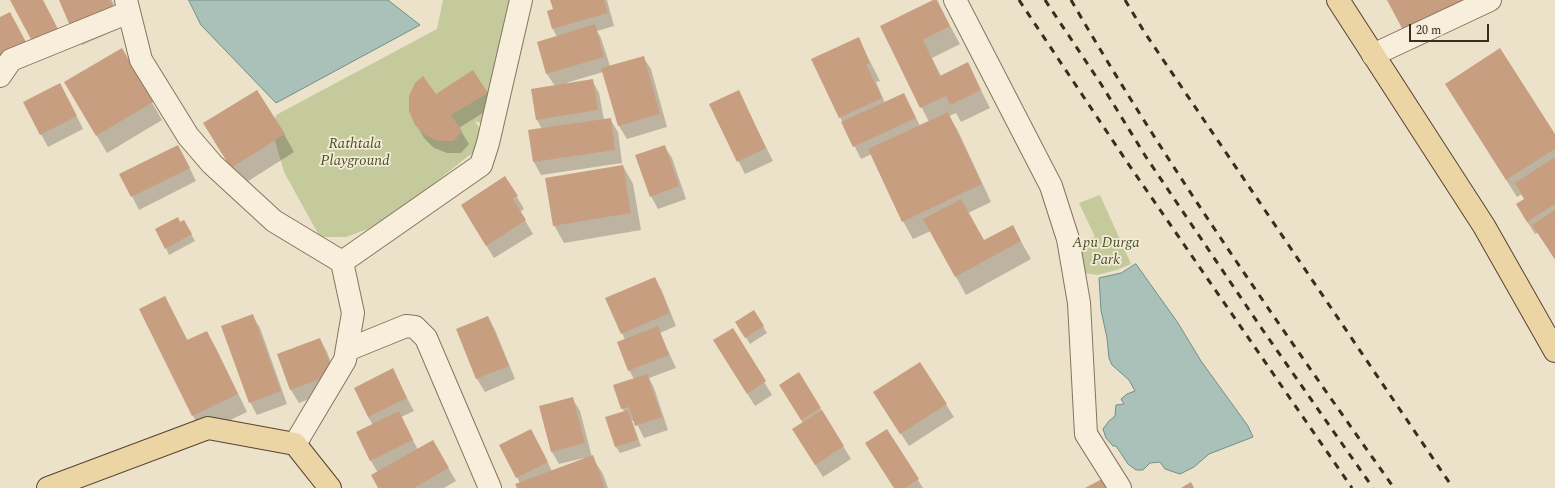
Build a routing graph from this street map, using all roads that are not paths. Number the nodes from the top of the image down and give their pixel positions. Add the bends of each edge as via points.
1 (521, 0) edge
2 (955, 0) edge
3 (1338, 0) edge
4 (1490, 0) edge
5 (127, 6) edge
6 (1373, 55) junction
7 (0, 76) edge
8 (342, 262) junction
9 (347, 350) junction
10 (1555, 351) edge
11 (296, 444) junction
12 (48, 488) edge
13 (330, 488) edge
14 (490, 488) edge
15 (1120, 488) edge

1 - 8 street via 481,165
2 - 15 street via 1051,186 1068,239 1079,303 1086,434
3 - 6 main road
4 - 6 street
5 - 7 street via 11,60
5 - 8 street via 142,60 188,136 212,164 274,221
6 - 10 main road via 1484,226
8 - 9 street via 353,314
9 - 11 street via 345,360
9 - 14 street via 406,326 415,327 426,338
11 - 12 main road via 208,428
11 - 13 main road

